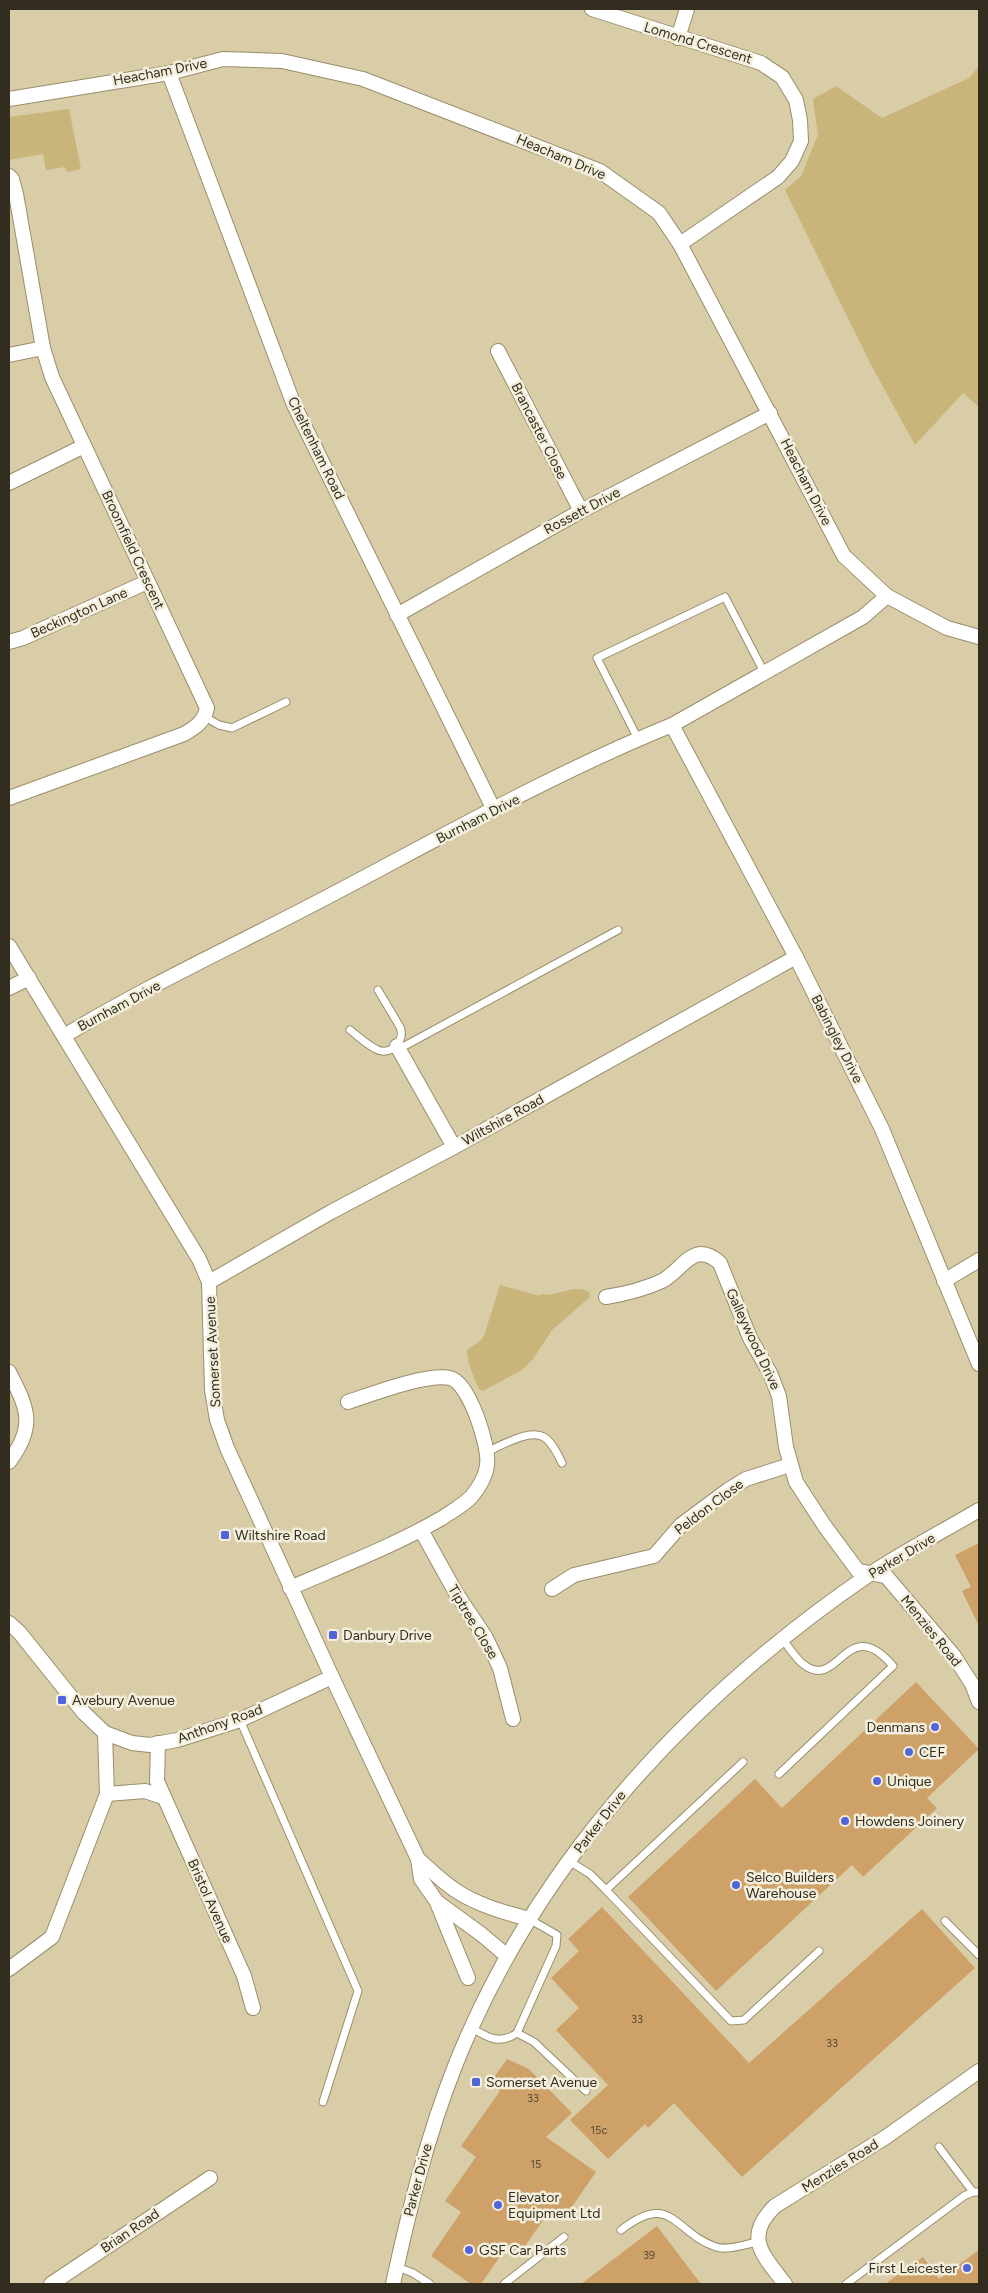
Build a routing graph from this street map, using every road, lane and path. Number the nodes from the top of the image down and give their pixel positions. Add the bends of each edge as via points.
1 (592, 9) edge
2 (688, 9) edge
3 (678, 38) junction
4 (169, 73) junction
5 (9, 99) edge
6 (9, 176) edge
7 (680, 244) junction
8 (43, 348) junction
9 (498, 351) dead end
10 (9, 355) edge
11 (770, 413) junction
12 (84, 446) junction
13 (9, 483) edge
14 (581, 511) junction
15 (147, 582) junction
16 (887, 596) junction
17 (397, 615) junction
18 (979, 637) edge
19 (9, 642) edge
20 (764, 674) junction
21 (286, 702) dead end
22 (205, 717) junction
23 (672, 725) junction
24 (638, 739) junction
25 (9, 798) edge
26 (494, 810) junction
27 (618, 930) dead end
28 (9, 946) edge
29 (796, 957) junction
30 (29, 978) junction
31 (9, 988) edge
32 (378, 990) dead end
33 (350, 1030) dead end
34 (64, 1036) junction
35 (398, 1047) junction
36 (454, 1147) junction
37 (979, 1260) edge
38 (944, 1281) junction
39 (209, 1282) junction
40 (606, 1297) dead end
41 (979, 1364) edge
42 (9, 1372) edge
43 (348, 1402) dead end
44 (488, 1452) junction
45 (9, 1462) edge
46 (562, 1463) dead end
47 (790, 1465) junction
48 (979, 1510) edge
49 (421, 1530) junction
50 (871, 1574) junction
51 (290, 1588) junction
52 (552, 1589) dead end
53 (9, 1623) edge
54 (783, 1640) junction
55 (332, 1677) junction
56 (979, 1702) edge
57 (240, 1720) junction
58 (513, 1720) dead end
59 (105, 1733) junction
60 (158, 1744) junction
61 (743, 1762) dead end
62 (779, 1774) dead end
63 (107, 1794) junction
64 (163, 1797) junction
65 (418, 1859) junction
66 (569, 1861) junction
67 (606, 1890) junction
68 (437, 1902) junction
69 (528, 1919) junction
70 (945, 1921) dead end
71 (819, 1951) dead end
72 (979, 1955) edge
73 (507, 1956) junction
74 (9, 1969) edge
75 (468, 1978) dead end
76 (253, 2008) dead end
77 (472, 2028) junction
78 (517, 2033) junction
79 (979, 2071) edge
80 (586, 2091) dead end
81 (323, 2102) dead end
82 (939, 2147) dead end
83 (210, 2178) dead end
84 (976, 2192) edge
85 (622, 2230) dead end
86 (564, 2236) dead end
87 (758, 2242) junction
88 (397, 2267) junction
89 (51, 2284) edge
90 (386, 2284) edge
91 (393, 2284) edge
92 (430, 2284) edge
93 (504, 2284) edge
94 (785, 2284) edge
95 (846, 2284) edge

1 - 3 street, Lomond Crescent
2 - 3 street
3 - 7 street, Lomond Crescent via 761,63 782,77 796,100 801,141 792,161 778,177
4 - 5 street, Heacham Drive
4 - 7 street, Heacham Drive via 224,59 282,61 363,79 600,171 659,213
4 - 17 street, Cheltenham Road via 294,405
6 - 8 street, Broomfield Crescent via 16,194
7 - 11 street, Heacham Drive
8 - 10 street
8 - 12 street, Broomfield Crescent via 52,377
9 - 14 street, Brancaster Close
11 - 14 street, Rossett Drive
11 - 16 street, Heacham Drive via 844,556
12 - 13 street
12 - 15 street, Broomfield Crescent
14 - 17 street, Rossett Drive
15 - 19 street, Beckington Lane
15 - 22 street, Broomfield Crescent via 204,698 208,708
16 - 18 street, Heacham Drive via 947,628
16 - 20 street, Burnham Drive via 863,617
17 - 26 street, Cheltenham Road
20 - 23 street, Burnham Drive
20 - 24 lane via 725,597 597,658
21 - 22 lane via 232,728
22 - 25 street via 198,726 184,734
23 - 24 street, Burnham Drive
23 - 29 street, Babingley Drive
24 - 26 street, Burnham Drive
26 - 34 street, Burnham Drive via 114,1006
27 - 35 lane
28 - 30 street, Somerset Avenue
29 - 36 street, Wiltshire Road
29 - 38 street, Babingley Drive via 882,1129
30 - 31 street
30 - 34 street, Somerset Avenue
32 - 35 lane via 402,1032
33 - 35 lane via 374,1049 381,1051
34 - 39 street, Somerset Avenue via 186,1235
35 - 36 street
36 - 39 street, Wiltshire Road via 330,1212
37 - 38 street
38 - 41 street, Babingley Drive
39 - 51 street, Somerset Avenue via 212,1390 217,1420
40 - 47 street, Galleywood Drive via 662,1281 688,1258 701,1254 712,1256 720,1263 750,1338 780,1396
42 - 45 street via 21,1395 27,1419 22,1444
43 - 44 street via 426,1380 453,1378 461,1385 469,1401
44 - 46 lane via 520,1437 538,1433 551,1444
44 - 49 street via 487,1466 472,1496
47 - 50 street, Galleywood Drive via 796,1482 858,1571
47 - 52 street, Peldon Close via 746,1479 728,1490 681,1525 654,1556 574,1575
48 - 50 street, Parker Drive
49 - 51 street
49 - 58 street, Tiptree Close via 486,1638 500,1668
50 - 54 street, Parker Drive
50 - 56 street, Menzies Road via 886,1576 929,1625 954,1656
51 - 55 street, Somerset Avenue
53 - 59 street via 84,1713
54 - 62 lane via 803,1664 814,1670 836,1664 852,1649 862,1646 881,1653 893,1666
54 - 66 street, Parker Drive via 752,1662 661,1750
55 - 57 street, Anthony Road
55 - 65 street, Somerset Avenue
57 - 60 street, Anthony Road
57 - 81 lane via 358,1991
59 - 60 street, Anthony Road via 132,1743
59 - 63 street
60 - 64 street, Bristol Avenue via 157,1781
61 - 67 lane
63 - 64 street via 145,1791
63 - 74 street via 52,1937
64 - 76 street, Bristol Avenue via 244,1976
65 - 68 street, Somerset Avenue via 421,1879
65 - 69 street, Somerset Avenue via 440,1880 472,1900
66 - 67 lane via 590,1874
66 - 69 street, Parker Drive
67 - 71 lane via 731,2021 744,2020
68 - 73 street, Somerset Avenue
68 - 75 street, Somerset Avenue
69 - 73 street, Parker Drive
69 - 78 lane via 557,1935 556,1946
70 - 72 lane
73 - 77 street, Parker Drive
77 - 78 lane via 498,2040 508,2039
77 - 88 street, Parker Drive via 426,2148
78 - 80 lane via 534,2042
79 - 87 street, Menzies Road via 886,2137 775,2206 758,2228
82 - 84 lane
83 - 89 street, Brian Road
84 - 95 lane via 964,2196
85 - 87 lane via 636,2219 659,2212 715,2246 726,2248
86 - 93 lane
87 - 94 street via 763,2255
88 - 90 street, Parker Drive
88 - 91 street, Parker Drive
88 - 92 lane

